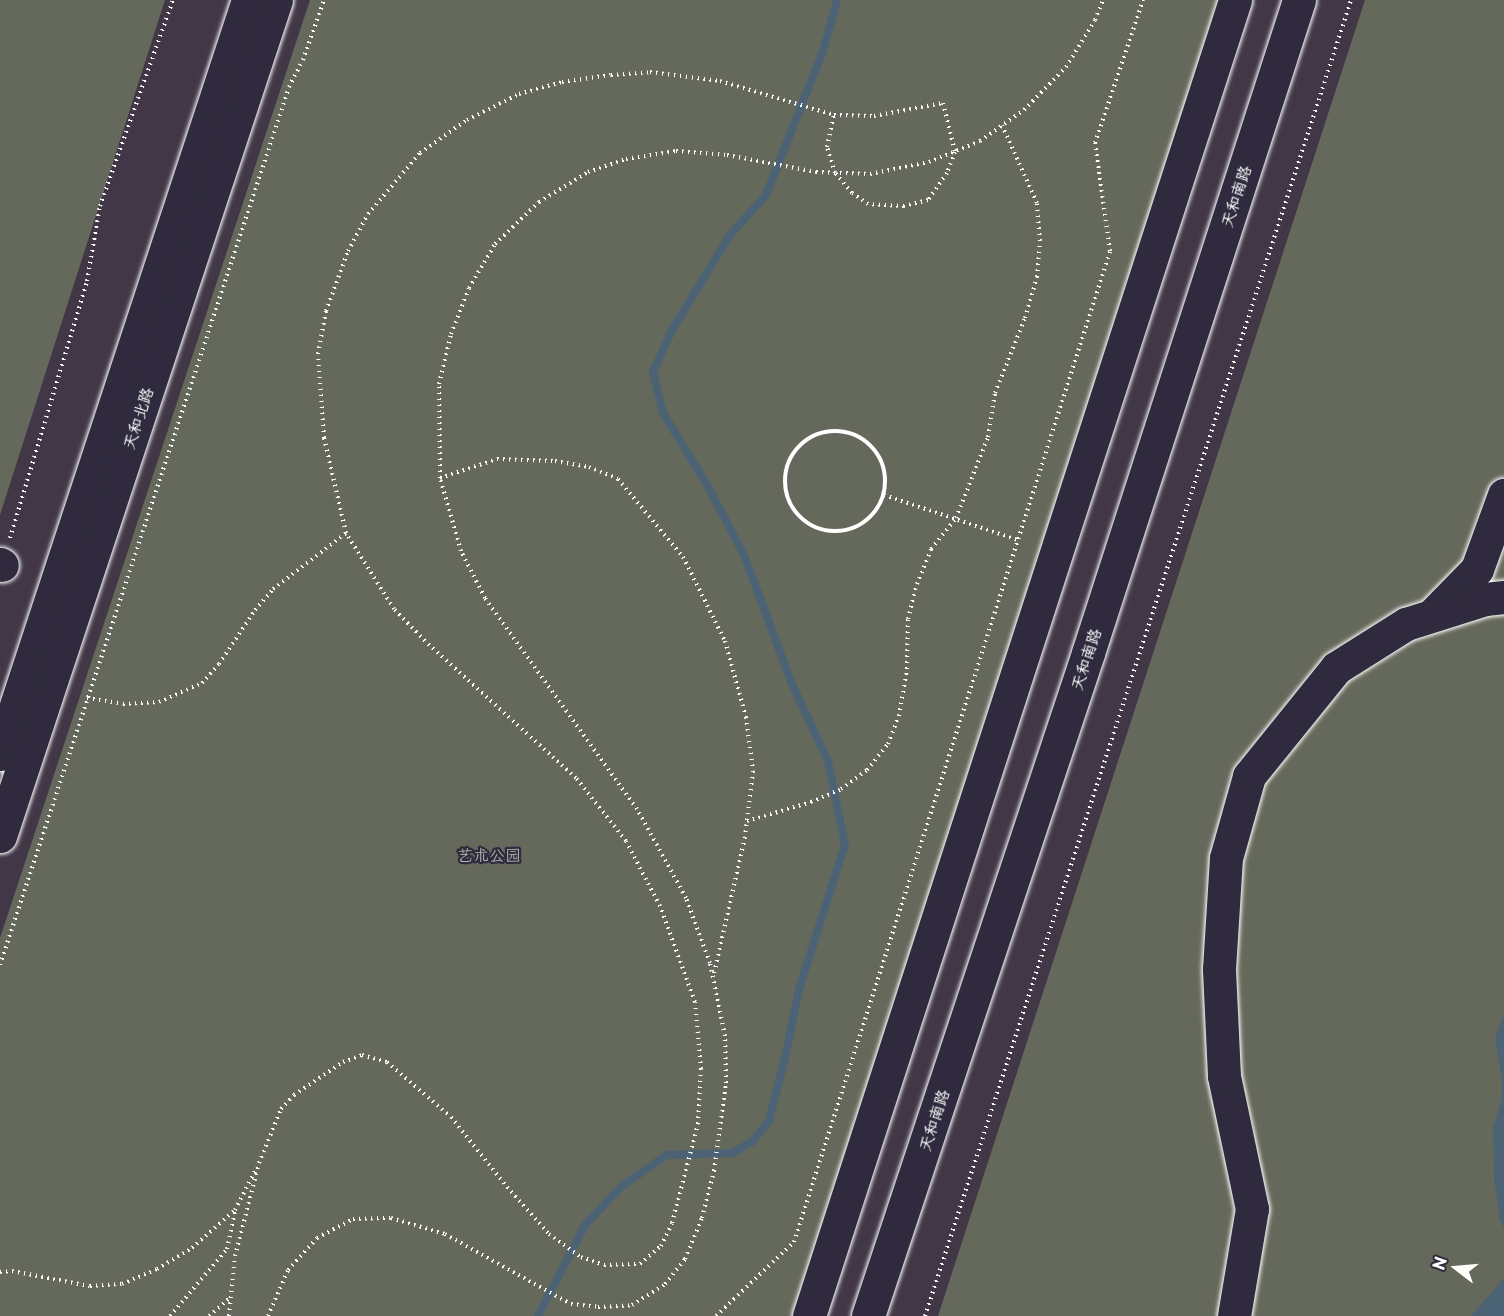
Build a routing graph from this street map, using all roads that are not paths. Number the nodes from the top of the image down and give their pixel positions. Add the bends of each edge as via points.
1 (248, 0) edge
2 (276, 0) edge
3 (1235, 0) edge
4 (1299, 0) edge
5 (1504, 495) edge
6 (1504, 597) edge
7 (1430, 616) junction
8 (0, 754) edge
9 (0, 836) edge
10 (809, 1316) edge
11 (868, 1316) edge
12 (1234, 1316) edge

1 - 8 street, 天和北路
2 - 9 street, 天和北路
3 - 10 street
4 - 11 street, 天和南路
5 - 7 street via 1477,570
6 - 7 street
7 - 12 street via 1406,624 1336,668 1250,776 1229,848 1219,969 1224,1076 1252,1209

